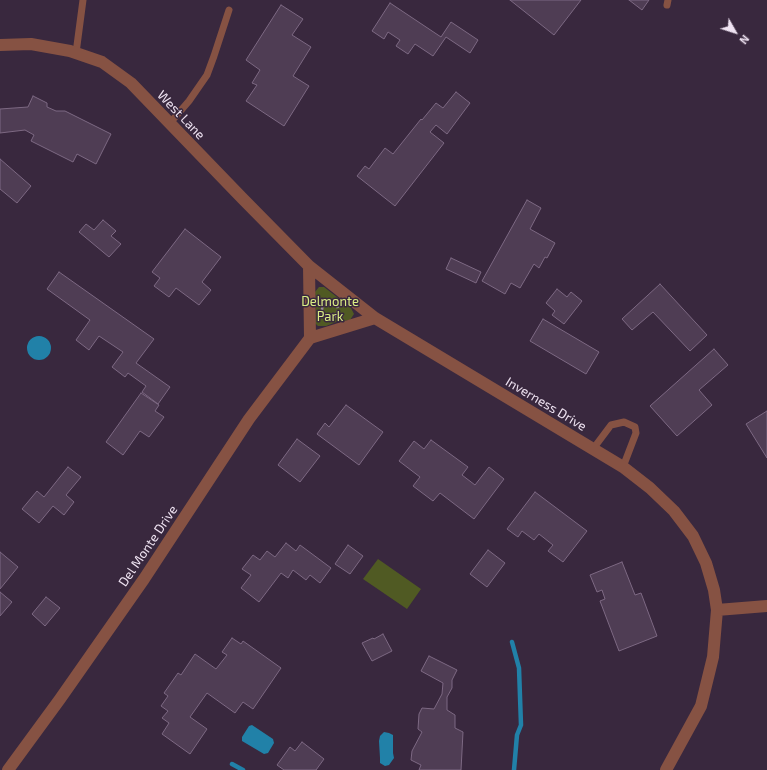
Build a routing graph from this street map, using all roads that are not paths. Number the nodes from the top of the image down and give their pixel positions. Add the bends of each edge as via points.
1 (83, 0) edge
2 (229, 10) dead end
3 (0, 45) edge
4 (76, 53) junction
5 (170, 123) junction
6 (309, 266) junction
7 (374, 318) junction
8 (310, 338) junction
9 (593, 449) junction
10 (622, 467) junction
11 (767, 606) edge
12 (716, 610) junction
13 (8, 770) edge
14 (666, 770) edge

1 - 4 lane
2 - 5 lane via 206,75
3 - 4 street, West Lane via 31,44
4 - 5 street, West Lane via 102,62 131,83
5 - 6 street, West Lane
6 - 7 street, Inverness Drive
6 - 8 street
7 - 8 street
7 - 9 street, Inverness Drive
8 - 13 street, Del Monte Drive via 250,419 139,585
9 - 10 street, Inverness Drive
9 - 10 lane via 611,425 624,422 635,427 636,433
10 - 12 street, Inverness Drive via 650,488 674,511 693,536 706,563 714,590
11 - 12 street
12 - 14 street, Inverness Drive via 713,657 701,706

